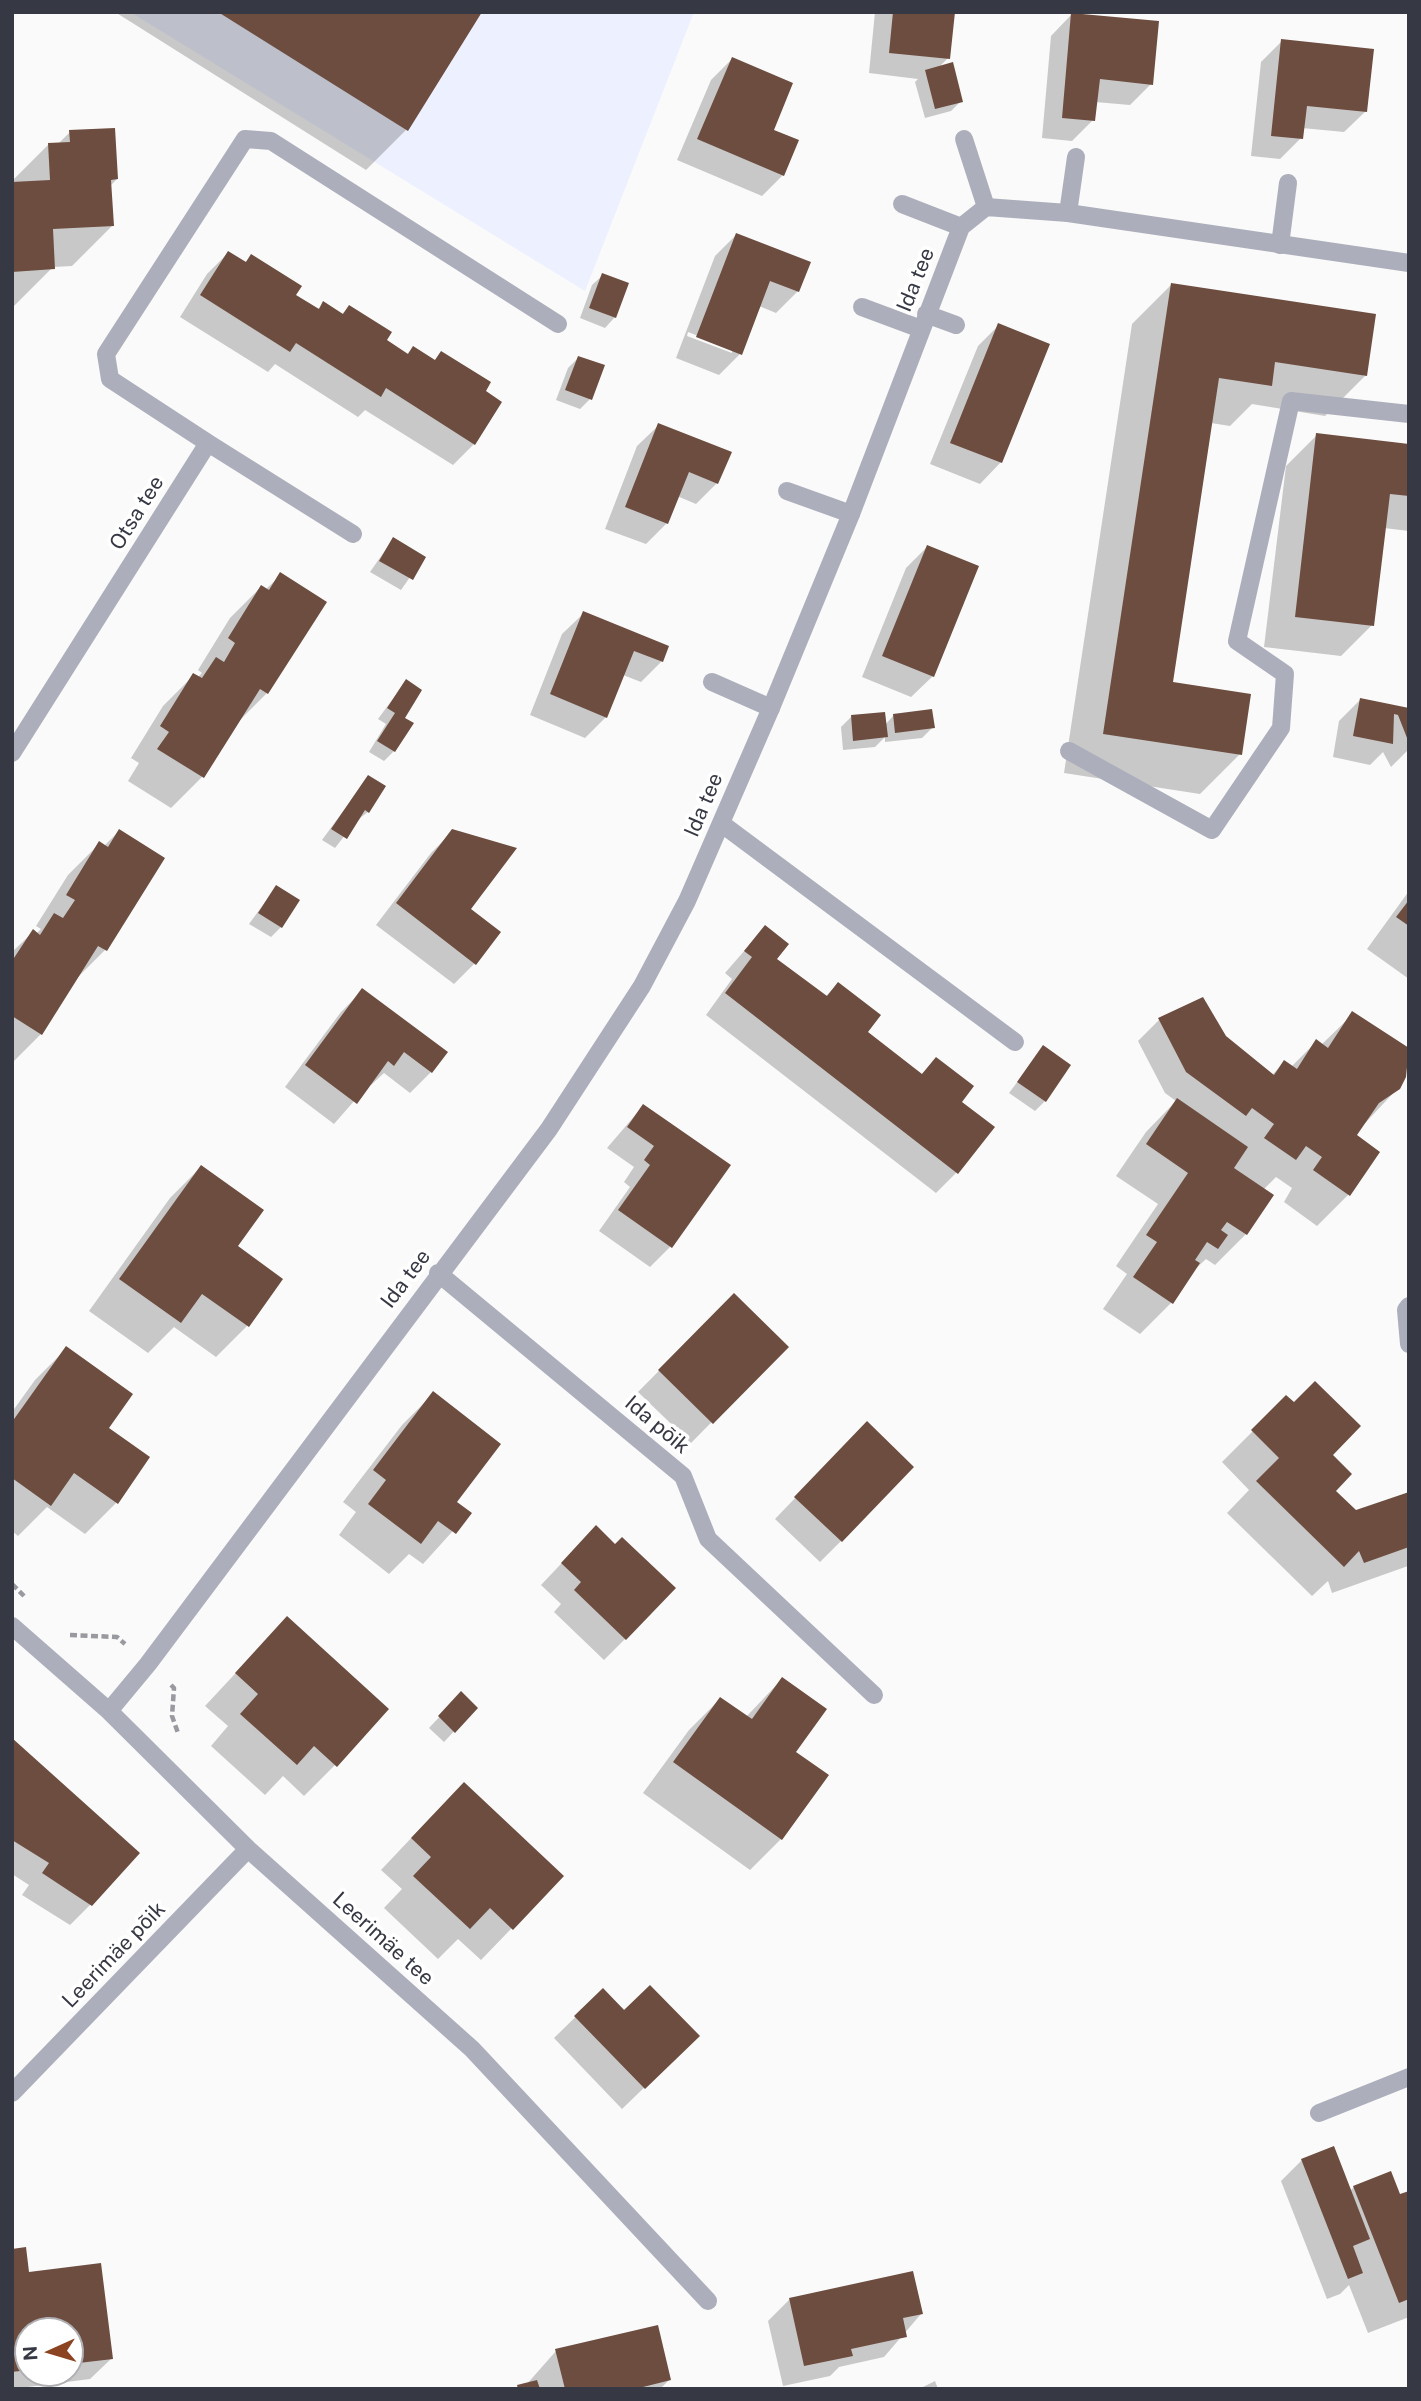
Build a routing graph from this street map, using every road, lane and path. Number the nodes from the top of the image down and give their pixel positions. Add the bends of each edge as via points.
1 (964, 139) dead end
2 (1076, 157) dead end
3 (1289, 183) dead end
4 (902, 204) dead end
5 (986, 207) junction
6 (1069, 213) junction
7 (961, 227) junction
8 (1280, 245) junction
9 (1409, 263) edge
10 (862, 307) dead end
11 (923, 322) junction
12 (558, 324) dead end
13 (957, 325) dead end
14 (1409, 414) edge
15 (208, 443) junction
16 (787, 491) dead end
17 (851, 514) junction
18 (353, 534) dead end
19 (712, 682) dead end
20 (771, 708) junction
21 (1069, 751) dead end
22 (12, 753) edge
23 (722, 824) junction
24 (1016, 1042) dead end
25 (438, 1273) junction
26 (1409, 1306) edge
27 (1409, 1344) edge
28 (12, 1626) edge
29 (874, 1695) dead end
30 (108, 1711) junction
31 (248, 1849) junction
32 (1409, 2077) edge
33 (12, 2093) edge
34 (1319, 2113) dead end
35 (708, 2301) dead end

1 - 5 street
2 - 6 street
3 - 8 street
4 - 7 street
5 - 6 street
5 - 7 street, Ida tee
6 - 8 street
7 - 11 street, Ida tee
8 - 9 street
10 - 11 street
11 - 13 street
11 - 17 street, Ida tee
12 - 15 street via 271,141 245,139 106,354 110,379
14 - 21 street via 1290,401 1237,641 1284,674 1281,728 1212,830
15 - 18 street
15 - 22 street, Otsa tee
16 - 17 street
17 - 20 street, Ida tee
19 - 20 street
20 - 23 street, Ida tee
23 - 24 street
23 - 25 street, Ida tee via 642,986 549,1129
25 - 29 street, Ida põik via 682,1476 708,1539
25 - 30 street, Ida tee via 148,1664
26 - 27 street
28 - 30 street, Leerimäe tee
30 - 31 street, Leerimäe tee
31 - 33 street, Leerimäe põik
31 - 35 street, Leerimäe tee via 472,2049
32 - 34 street

